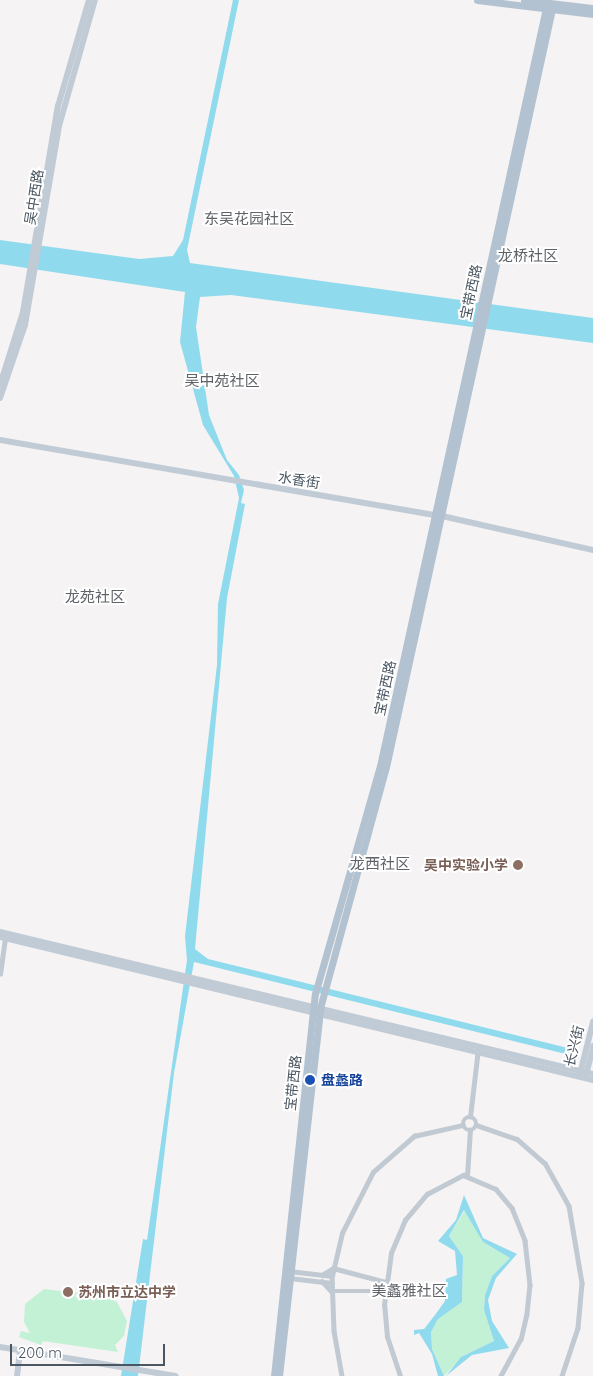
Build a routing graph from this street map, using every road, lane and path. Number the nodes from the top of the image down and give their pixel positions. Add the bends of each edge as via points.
1 (89, 0) edge
2 (95, 0) edge
3 (477, 0) edge
4 (524, 0) edge
5 (550, 4) edge
6 (593, 8) edge
7 (593, 14) edge
8 (36, 242) junction
9 (32, 274) junction
10 (0, 385) edge
11 (0, 398) edge
12 (0, 440) edge
13 (439, 515) junction
14 (593, 550) edge
15 (3, 935) edge
16 (0, 974) edge
17 (316, 1010) junction
18 (593, 1022) edge
19 (593, 1046) edge
20 (478, 1049) junction
21 (585, 1075) edge
22 (593, 1080) edge
23 (470, 1117) junction
24 (463, 1125) junction
25 (476, 1126) junction
26 (470, 1130) junction
27 (467, 1176) junction
28 (333, 1268) junction
29 (289, 1274) junction
30 (322, 1276) junction
31 (332, 1276) junction
32 (322, 1282) junction
33 (386, 1282) junction
34 (332, 1283) junction
35 (332, 1291) junction
36 (385, 1291) junction
37 (0, 1347) edge
38 (20, 1351) junction
39 (17, 1376) edge
40 (176, 1376) edge
41 (274, 1376) edge
42 (279, 1376) edge
43 (342, 1376) edge
44 (400, 1376) edge
45 (501, 1376) edge
46 (562, 1376) edge

1 - 8 main road, 吴中西路 via 58,106
2 - 8 main road, 吴中西路 via 63,108
3 - 5 main road
4 - 5 main road
5 - 6 main road
5 - 7 main road
5 - 13 main road, 宝带西路
8 - 9 main road, 吴中西路
9 - 10 main road, 吴中西路 via 19,329
9 - 11 main road, 吴中西路 via 20,342
12 - 13 main road, 水香街
13 - 14 main road, 水香街
13 - 17 main road, 宝带西路 via 386,767 324,996
13 - 17 main road, 宝带西路 via 380,766 315,994
15 - 16 street
15 - 17 main road
17 - 20 main road
17 - 29 main road, 宝带西路
18 - 21 main road, 长兴街
19 - 21 main road, 长兴街
20 - 21 main road
20 - 23 street
21 - 22 main road
23 - 24 street
23 - 25 street
24 - 26 street
24 - 28 street via 414,1136 386,1158 351,1211
25 - 26 street
25 - 46 street via 501,1131 532,1151 555,1177 569,1206 582,1283 578,1328
26 - 27 street
27 - 33 street via 437,1184 415,1207 397,1236
27 - 45 street via 486,1182 505,1199 521,1225 528,1256 528,1314 521,1339
28 - 30 street
28 - 31 street
28 - 33 street
29 - 30 street
29 - 32 street
29 - 41 main road, 宝带西路
29 - 42 main road, 宝带西路
30 - 31 street
31 - 34 street
32 - 34 street
32 - 35 street
33 - 36 street
34 - 35 street
35 - 36 street
35 - 43 street
36 - 44 street via 387,1337
37 - 38 main road
38 - 39 main road
38 - 40 main road

